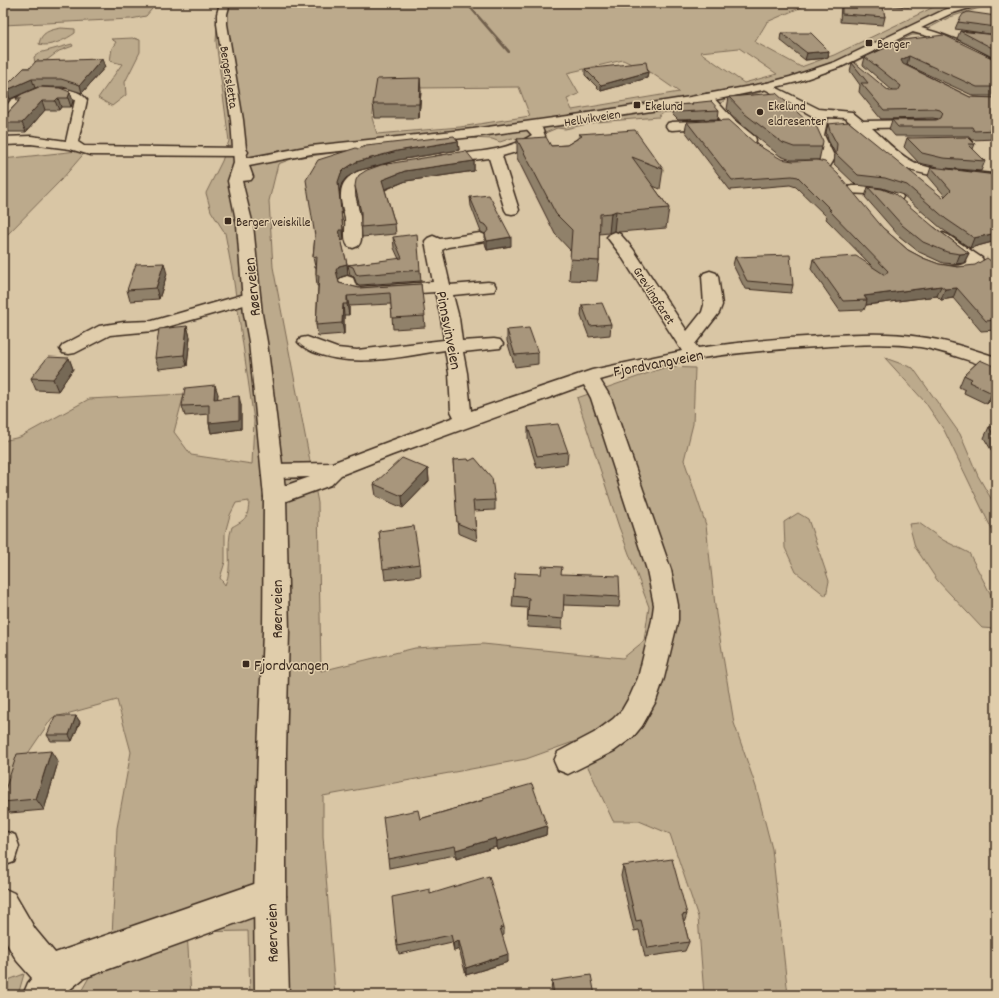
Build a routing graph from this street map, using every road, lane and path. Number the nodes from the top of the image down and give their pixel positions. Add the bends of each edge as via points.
1 (225, 3) edge
2 (976, 3) edge
3 (958, 5) edge
4 (913, 29) junction
5 (926, 32) junction
6 (958, 33) edge
7 (848, 60) junction
8 (996, 66) edge
9 (860, 69) edge
10 (767, 86) junction
11 (707, 98) junction
12 (818, 113) junction
13 (3, 118) edge
14 (933, 122) edge
15 (730, 123) junction
16 (861, 125) junction
17 (530, 126) junction
18 (672, 126) dead end
19 (3, 141) edge
20 (881, 142) junction
21 (896, 142) dead end
22 (72, 146) junction
23 (759, 147) edge
24 (494, 152) junction
25 (241, 157) junction
26 (428, 162) edge
27 (808, 165) edge
28 (400, 166) edge
29 (838, 177) junction
30 (996, 180) edge
31 (863, 206) edge
32 (907, 206) edge
33 (512, 210) dead end
34 (931, 228) edge
35 (615, 237) dead end
36 (480, 238) dead end
37 (353, 243) dead end
38 (934, 267) edge
39 (710, 276) dead end
40 (347, 281) dead end
41 (488, 287) dead end
42 (442, 288) junction
43 (252, 297) junction
44 (307, 342) dead end
45 (494, 344) dead end
46 (453, 346) junction
47 (69, 349) dead end
48 (689, 349) junction
49 (996, 363) edge
50 (589, 377) junction
51 (465, 420) junction
52 (333, 470) junction
53 (273, 471) junction
54 (275, 497) junction
55 (568, 761) dead end
56 (270, 896) junction
57 (3, 904) edge
58 (78, 963) junction
59 (40, 995) edge
60 (272, 995) edge

1 - 25 main road, Bergersletta via 222,24
2 - 3 main road, Hellvikveien
3 - 4 main road, Hellvikveien
4 - 5 main road
4 - 7 main road, Hellvikveien
5 - 6 main road
5 - 8 main road via 964,47
7 - 9 main road
7 - 10 main road, Hellvikveien via 815,73
10 - 11 main road, Hellvikveien
10 - 12 main road
11 - 15 main road
11 - 17 main road, Hellvikveien
12 - 16 main road via 848,115
12 - 29 main road via 822,116 818,136 828,157 827,162
13 - 22 main road via 15,103 32,93 63,92 78,96 81,100
14 - 16 main road
15 - 18 main road
15 - 23 main road
16 - 20 main road
17 - 24 main road via 540,133 536,139
17 - 25 main road, Hellvikveien
19 - 22 main road, Hellvikveien via 31,140
20 - 21 main road
20 - 30 main road via 916,169 984,176
22 - 25 main road, Hellvikveien via 90,151
24 - 26 main road
24 - 33 main road
25 - 43 main road, Røerveien via 234,181 245,225
27 - 29 main road
28 - 37 main road via 371,171 359,176 350,184 347,192
29 - 31 main road
29 - 32 main road via 867,190 892,196
34 - 38 main road via 974,259 976,264 966,271
35 - 48 main road, Grevlingfaret
36 - 42 main road, Pinnsvinveien via 434,244
39 - 48 main road via 713,305
40 - 42 main road via 348,289 360,292
41 - 42 main road
42 - 46 main road, Pinnsvinveien via 450,318
43 - 47 main road via 153,326 105,330
43 - 53 main road, Røerveien
44 - 46 main road via 327,352 346,356
45 - 46 main road
46 - 51 main road, Pinnsvinveien via 461,411
48 - 49 main road, Fjordvangveien via 879,339 904,340 932,344
48 - 50 main road, Fjordvangveien via 661,360
50 - 51 main road, Fjordvangveien
50 - 55 main road via 601,398 659,570 666,605 652,678 642,701 623,728 604,742
51 - 52 main road, Fjordvangveien
52 - 53 main road, Fjordvangveien
52 - 54 main road, Fjordvangveien via 323,480
53 - 54 main road, Røerveien
54 - 56 main road, Røerveien via 276,632
56 - 58 main road
56 - 60 main road, Røerveien
57 - 58 main road via 40,964 51,971
58 - 59 main road via 47,986

